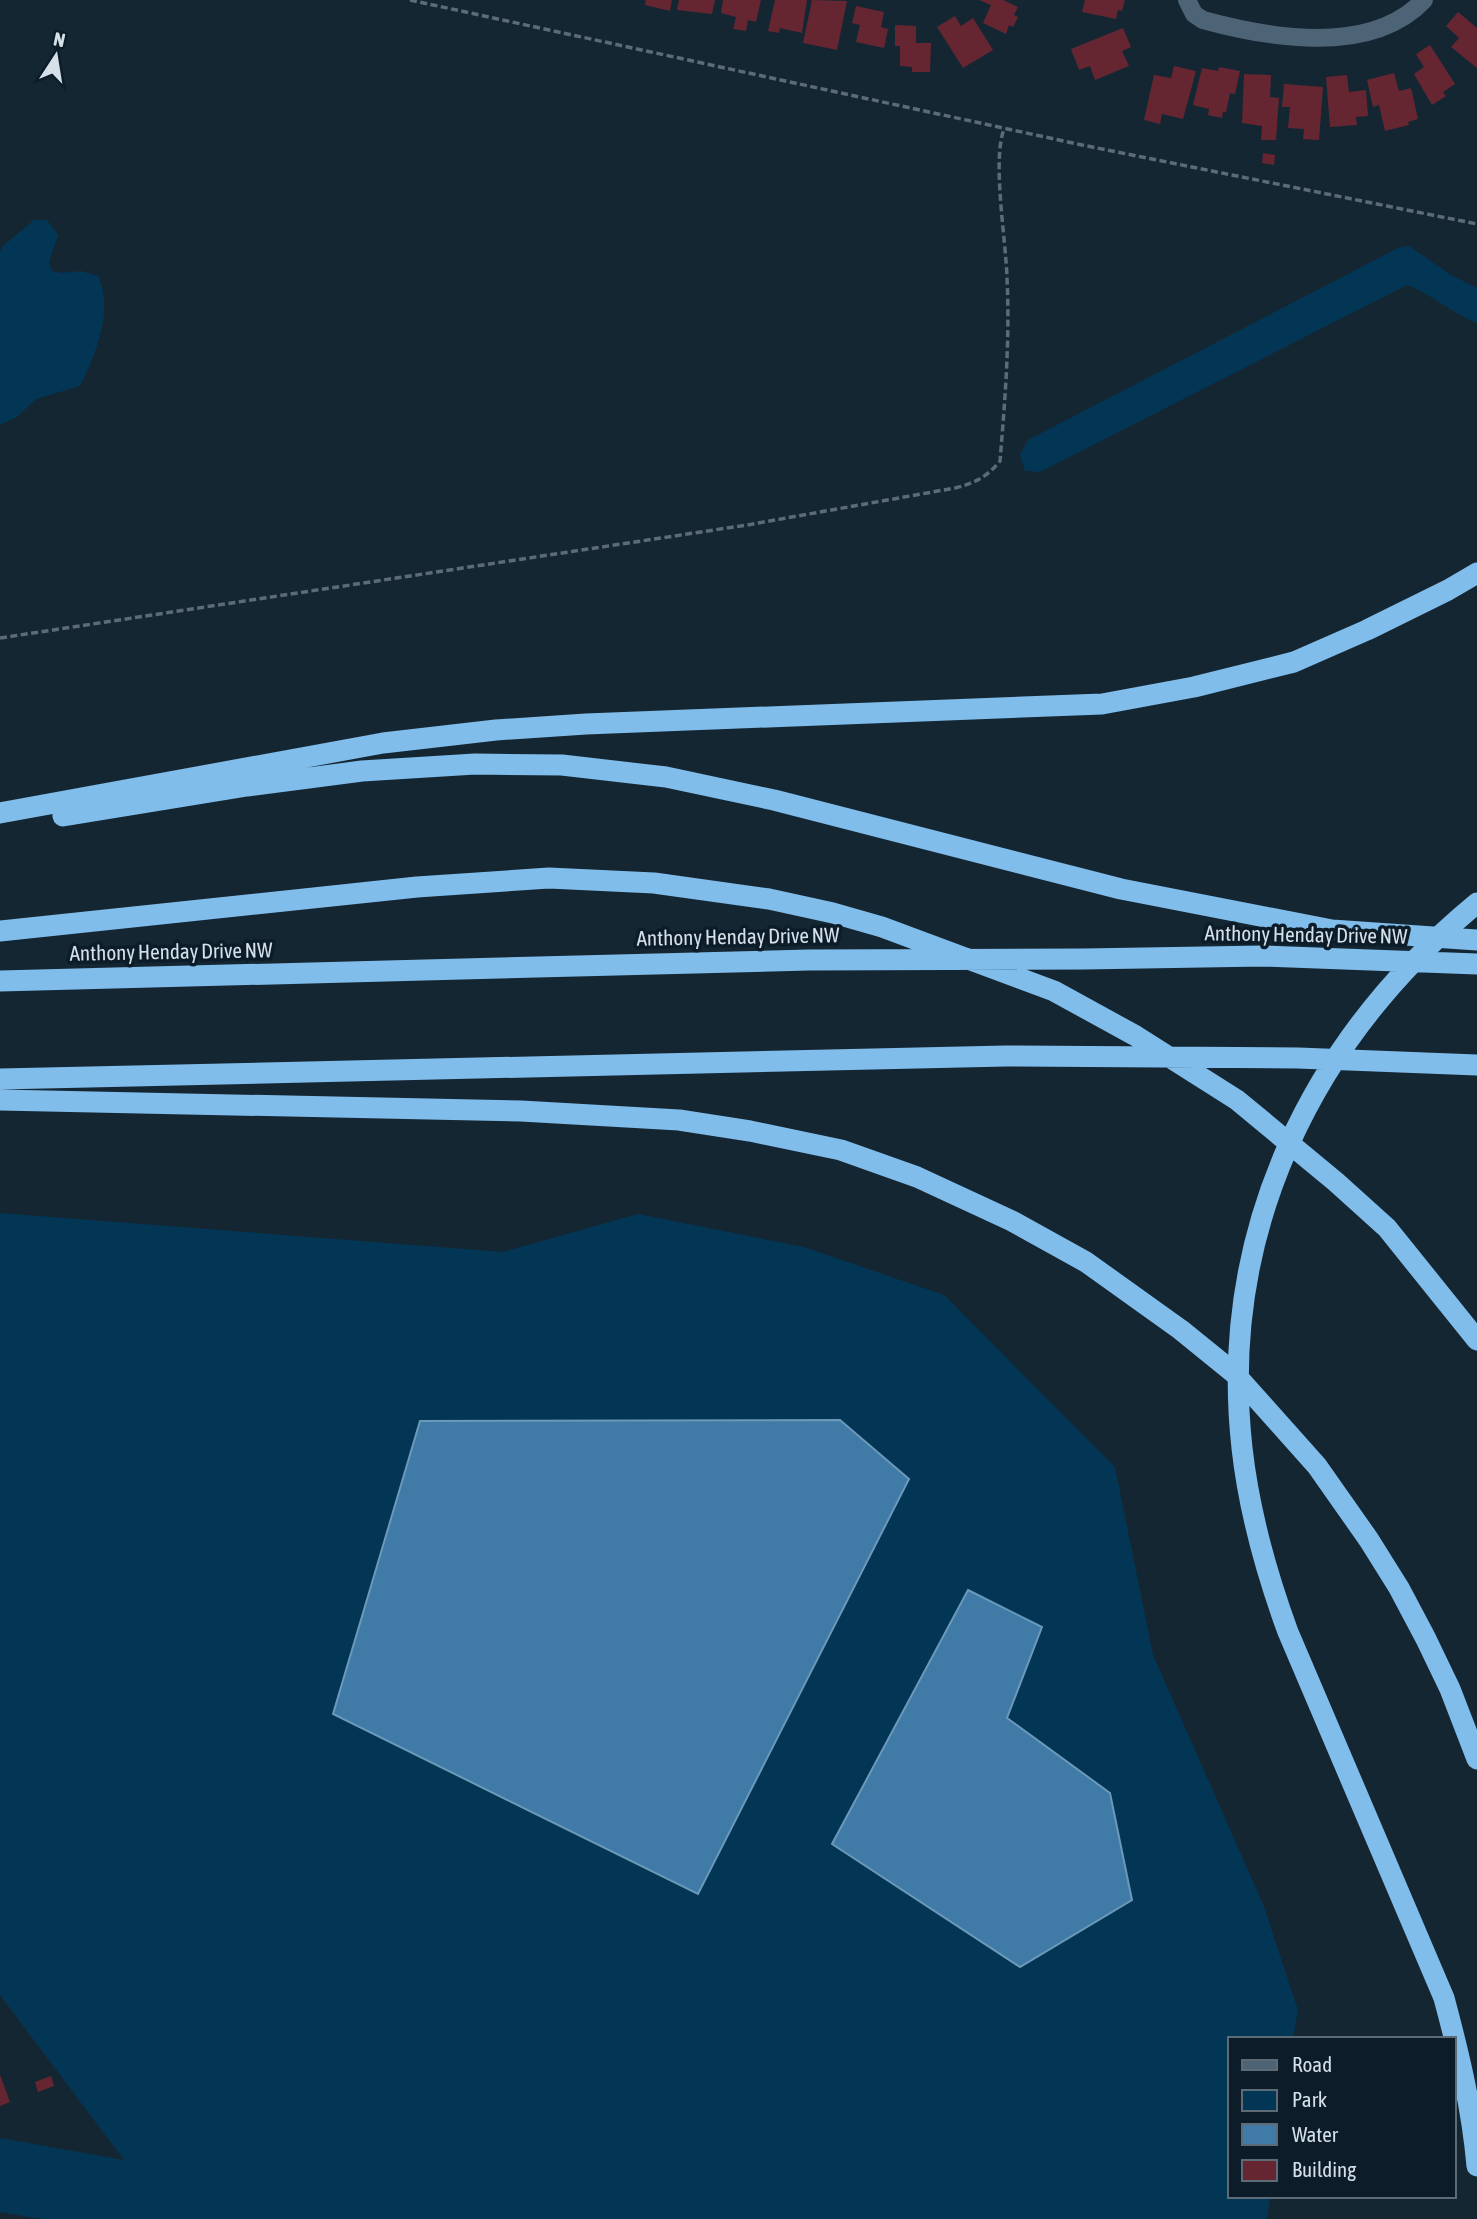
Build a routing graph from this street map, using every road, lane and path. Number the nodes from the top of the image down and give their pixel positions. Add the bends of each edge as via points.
1 (410, 0) edge
2 (1424, 0) edge
3 (1188, 4) edge
4 (1004, 128) junction
5 (1477, 224) edge
6 (1477, 573) edge
7 (0, 638) edge
8 (0, 813) edge
9 (0, 826) edge
10 (1477, 903) edge
11 (0, 931) edge
12 (1477, 940) edge
13 (1477, 964) edge
14 (0, 981) edge
15 (1477, 1065) edge
16 (0, 1079) edge
17 (0, 1100) edge
18 (1477, 1339) edge
19 (1477, 1759) edge
20 (1454, 2037) edge
21 (1456, 2045) edge
22 (1477, 2166) edge

1 - 4 path
2 - 3 street via 1396,21 1324,38 1283,37 1215,23 1203,20
4 - 5 path
4 - 7 path via 1000,159 1009,353 1000,461 977,482 747,525
6 - 8 highway via 1294,662 1102,704 496,730 383,743
9 - 12 highway via 362,771 562,765 666,777 760,797 1121,889 1332,930
10 - 20 highway via 1394,981 1347,1040 1298,1121 1258,1233 1241,1334 1242,1446 1264,1560 1288,1632 1444,1998
11 - 18 highway via 417,887 549,878 654,883 833,913 1055,991 1136,1035 1237,1100 1387,1228
13 - 14 highway, Anthony Henday Drive NW via 1263,956 808,960
15 - 16 highway via 1006,1056
17 - 19 highway via 521,1111 679,1120 841,1150 917,1177 1086,1262 1234,1373 1317,1465 1369,1540 1426,1639
21 - 22 highway

